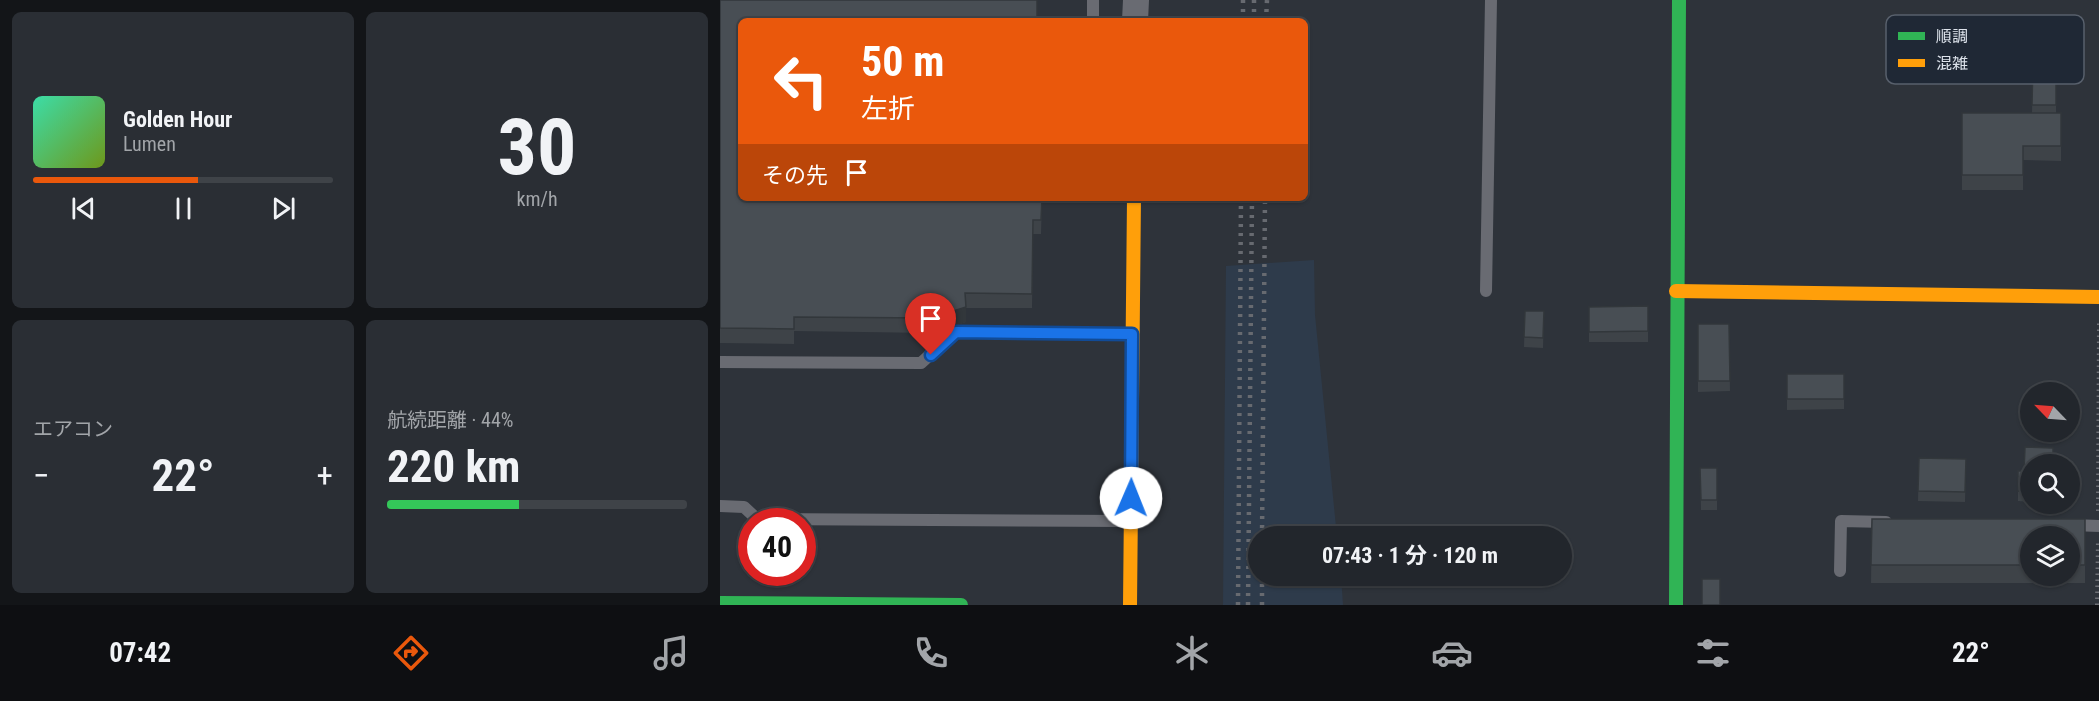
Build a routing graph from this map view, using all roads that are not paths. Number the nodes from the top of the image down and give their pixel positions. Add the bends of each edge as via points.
1 (1093, 0) edge
2 (1136, 0) edge
3 (1491, 0) edge
4 (1679, 0) edge
5 (1093, 18) edge
6 (1136, 18) edge
7 (1134, 201) edge
8 (1486, 291) dead end
9 (1676, 291) junction
10 (2099, 297) edge
11 (1132, 334) junction
12 (720, 362) edge
13 (720, 506) edge
14 (1131, 521) junction
15 (1899, 522) edge
16 (2063, 525) edge
17 (2099, 526) edge
18 (1840, 571) dead end
19 (720, 603) edge
20 (961, 605) edge
21 (1130, 605) edge
22 (1676, 605) edge

1 - 5 lane
2 - 6 street
3 - 8 lane
4 - 9 street
7 - 11 street
9 - 10 street
9 - 22 street
11 - 12 lane via 956,332 921,363
11 - 14 street
13 - 14 lane via 744,507 757,519
14 - 21 street
15 - 18 lane via 1841,521
16 - 17 lane
19 - 20 street

